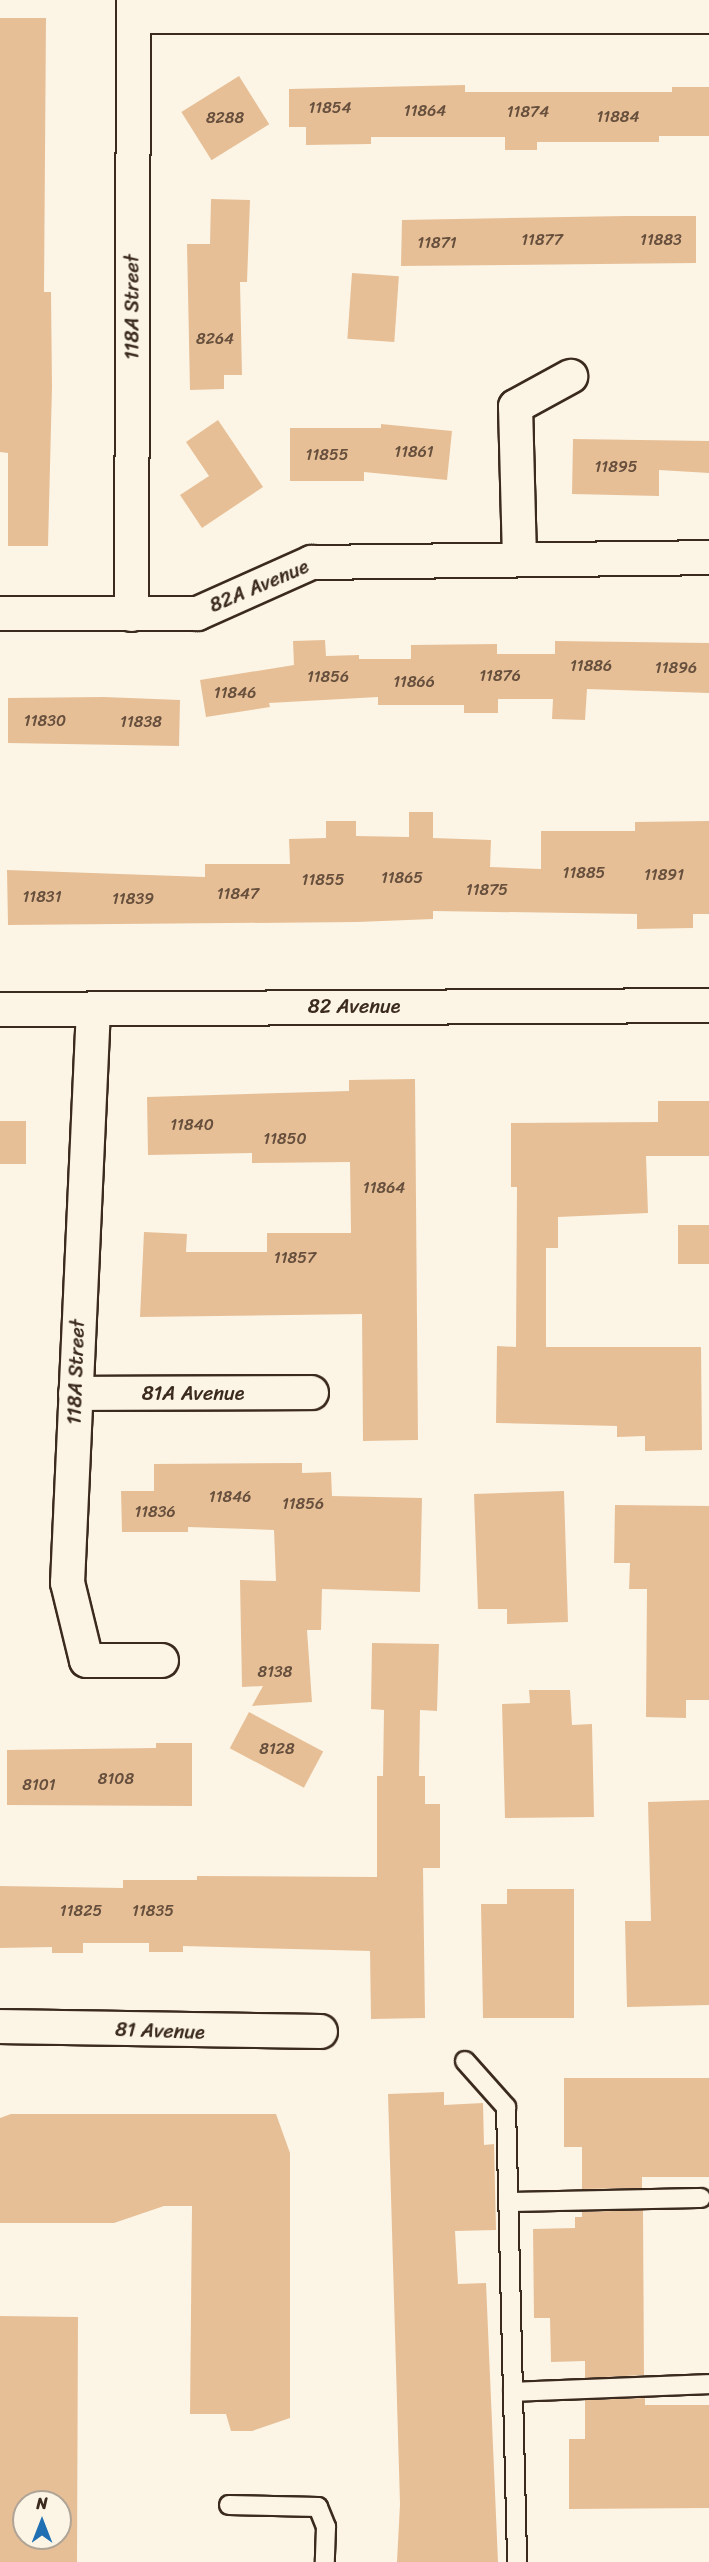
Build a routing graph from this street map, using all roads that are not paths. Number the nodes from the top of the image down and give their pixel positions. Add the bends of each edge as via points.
1 (133, 8) edge
2 (709, 15) edge
3 (570, 376) dead end
4 (709, 557) edge
5 (519, 558) junction
6 (0, 613) edge
7 (131, 614) junction
8 (709, 1005) edge
9 (93, 1008) junction
10 (0, 1009) edge
11 (311, 1392) dead end
12 (75, 1393) junction
13 (161, 1659) dead end
14 (0, 2026) edge
15 (320, 2031) dead end
16 (465, 2061) dead end
17 (701, 2198) dead end
18 (509, 2202) junction
19 (709, 2384) edge
20 (513, 2392) junction
21 (229, 2505) dead end
22 (325, 2562) edge
23 (518, 2562) edge

1 - 2 street
1 - 7 street, 118A Street
3 - 5 street via 515,406
4 - 5 street, 82A Avenue
5 - 7 street, 82A Avenue via 311,562 197,613
6 - 7 street, 82A Avenue
8 - 9 street, 82 Avenue
9 - 10 street, 82 Avenue
9 - 12 street, 118A Street
11 - 12 street, 81A Avenue
12 - 13 street, 118A Street via 68,1581 86,1659
14 - 15 street, 81 Avenue
16 - 18 lane via 506,2107
17 - 18 lane
18 - 20 lane
19 - 20 lane
20 - 23 lane
21 - 22 lane via 318,2507 326,2527

